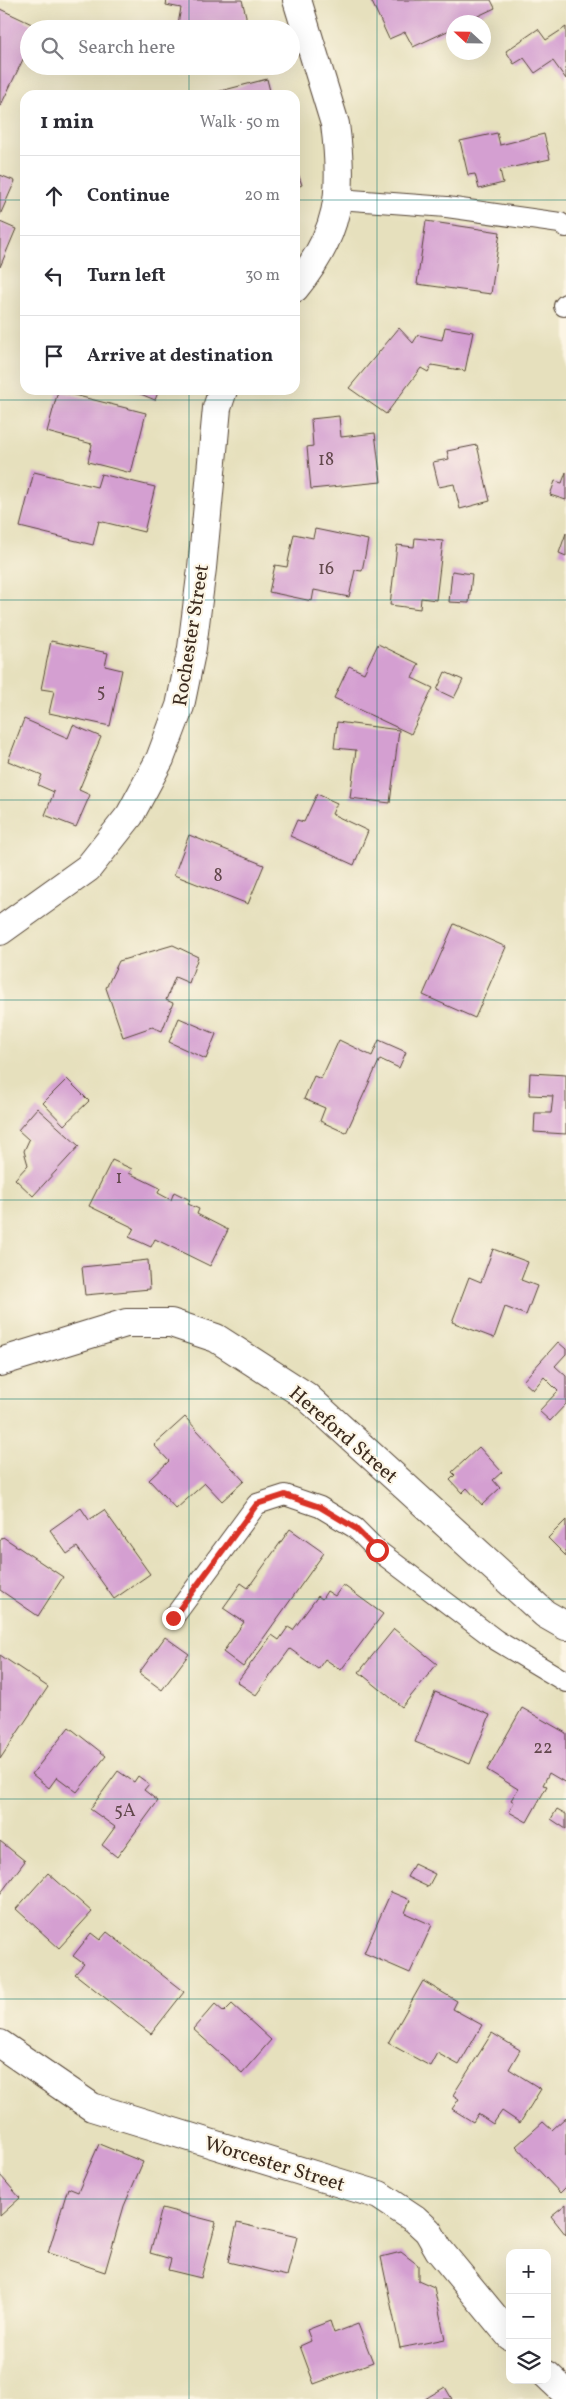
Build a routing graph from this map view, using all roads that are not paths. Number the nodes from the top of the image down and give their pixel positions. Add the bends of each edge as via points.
1 (297, 0) edge
2 (338, 199) junction
3 (566, 227) edge
4 (300, 281) edge
5 (221, 395) edge
6 (0, 931) edge
7 (0, 1362) edge
8 (173, 1618) dead end
9 (566, 1626) edge
10 (566, 1682) edge
11 (0, 2044) edge
12 (506, 2331) edge
13 (551, 2379) edge
14 (566, 2393) edge

1 - 2 street via 335,124
2 - 3 lane via 447,207 560,223
2 - 4 street via 335,221 326,244
5 - 6 street, Rochester Street via 217,408 192,648 180,706 160,759 130,815 88,868
7 - 9 street, Hereford Street via 126,1323 171,1323 216,1338 306,1396 544,1614
8 - 10 lane via 257,1504 285,1495 320,1507 355,1528 377,1550 496,1640
11 - 12 street, Worcester Street via 92,2107 379,2195 428,2231 439,2250
13 - 14 street

